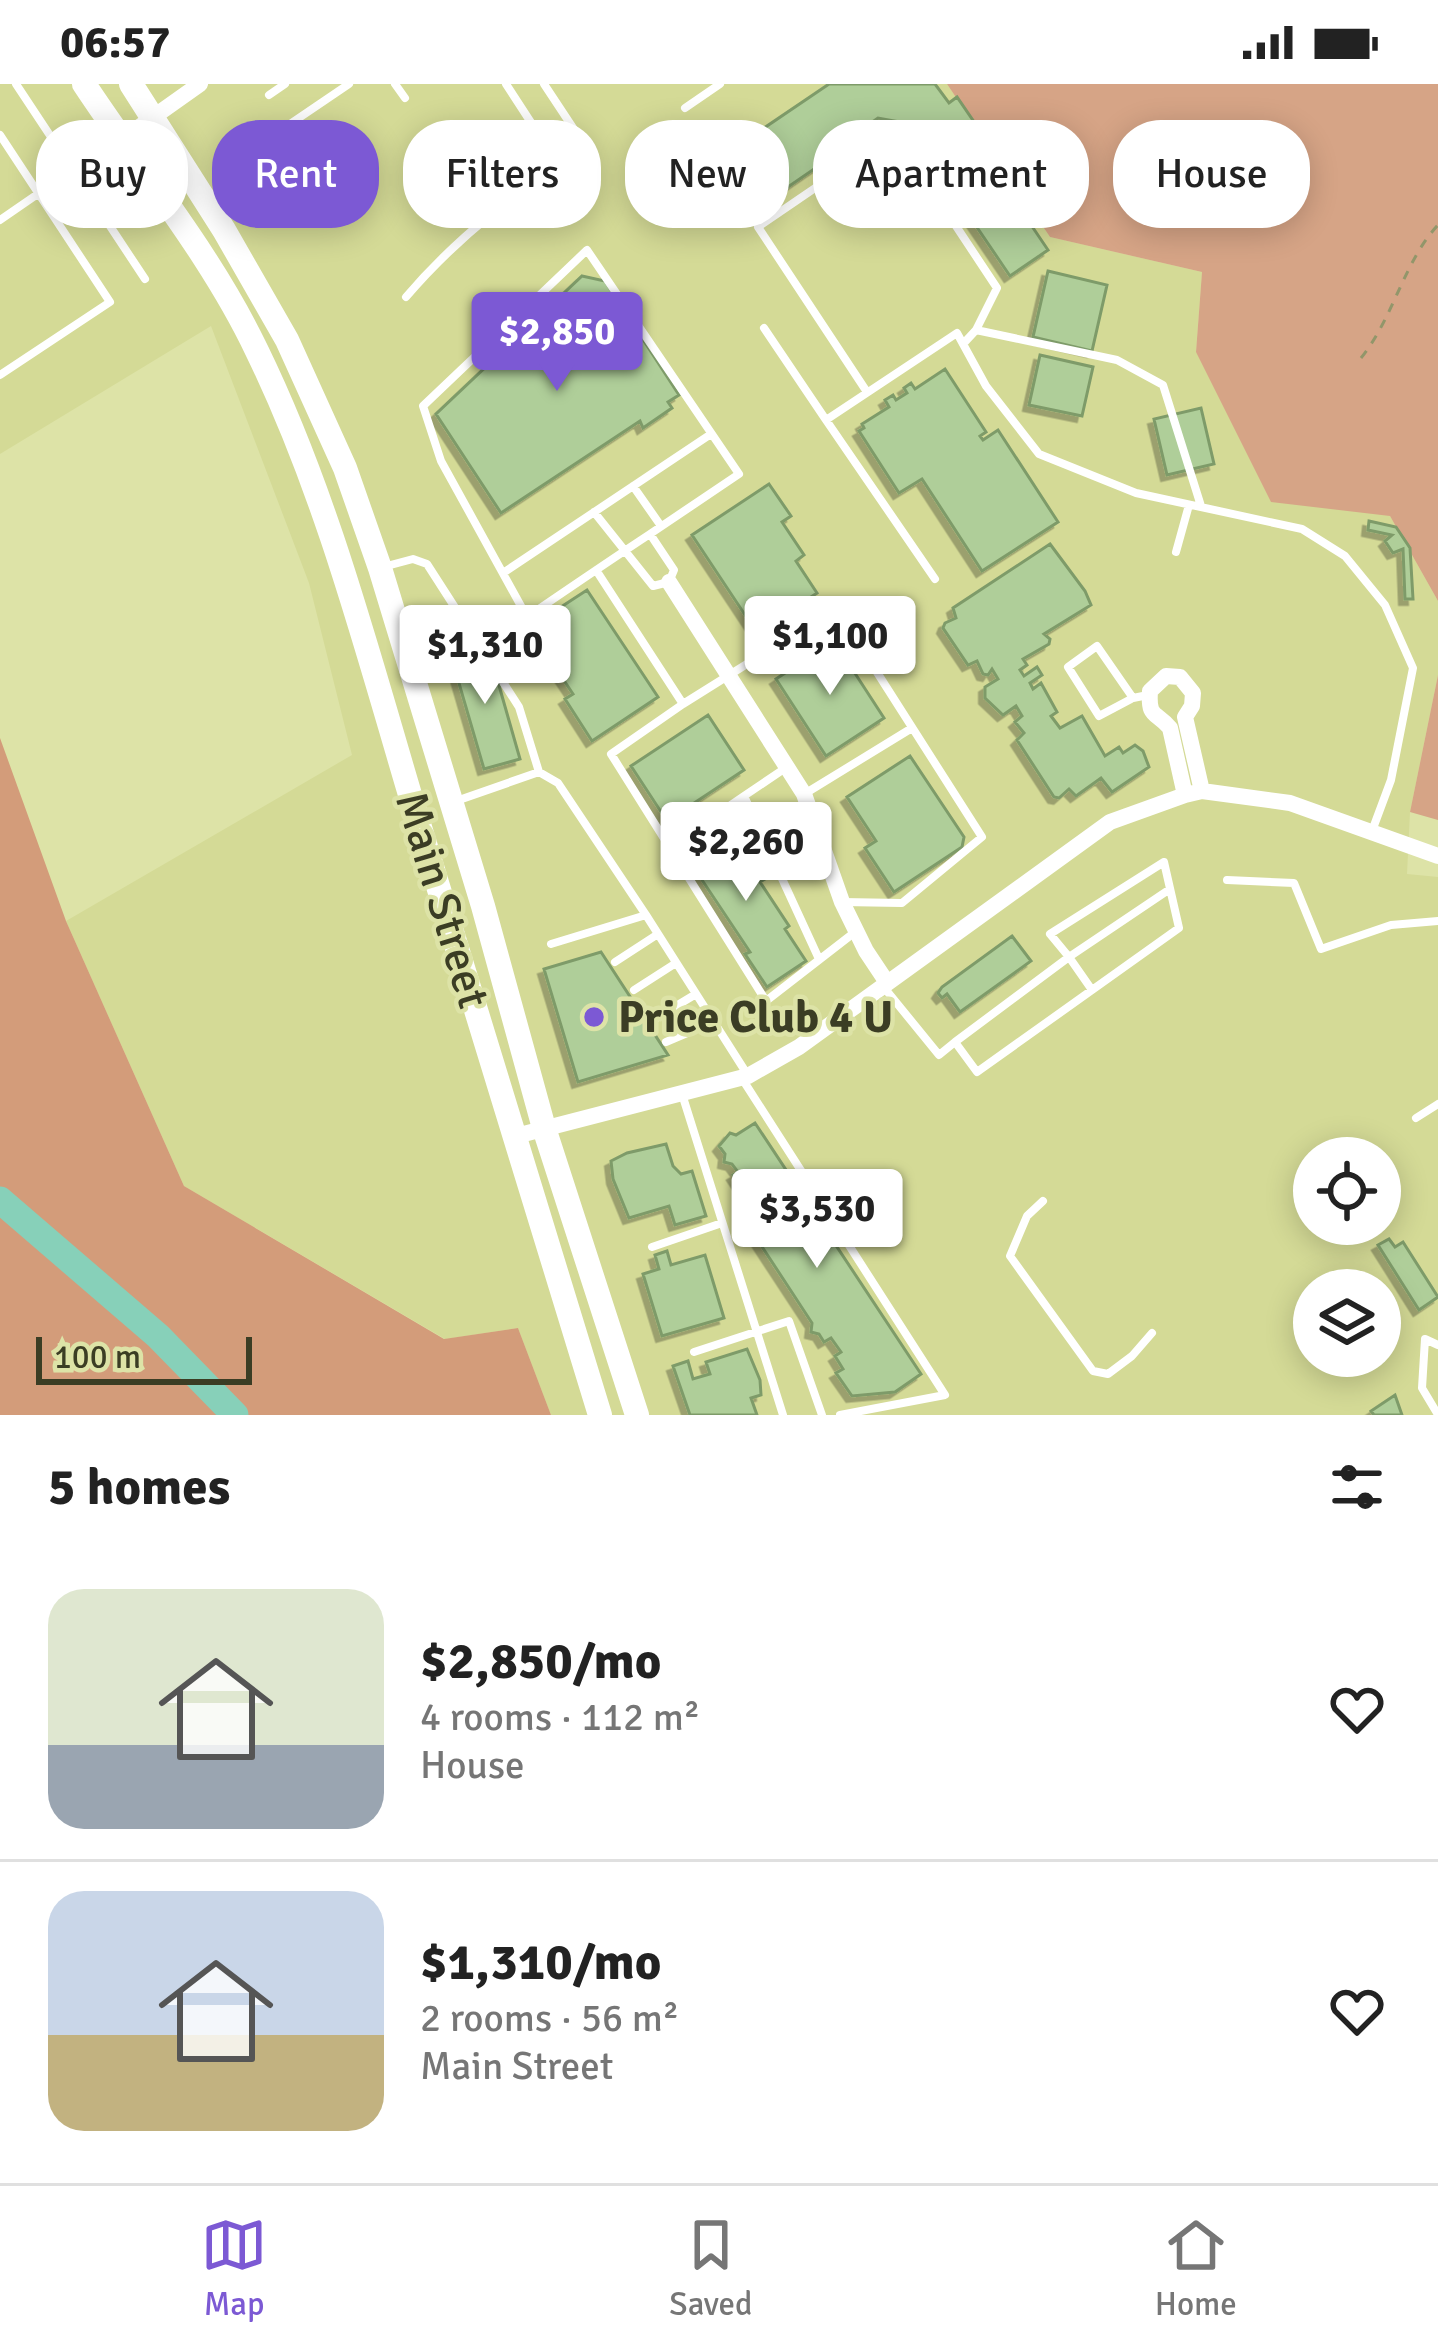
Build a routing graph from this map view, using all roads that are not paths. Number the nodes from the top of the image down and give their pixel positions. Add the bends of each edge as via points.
1 (16, 84) edge
2 (84, 84) edge
3 (131, 84) edge
4 (200, 84) edge
5 (285, 84) edge
6 (349, 84) edge
7 (395, 84) edge
8 (506, 84) edge
9 (544, 84) edge
10 (720, 84) edge
11 (269, 95) dead end
12 (405, 98) dead end
13 (685, 109) dead end
14 (154, 117) junction
15 (39, 120) edge
16 (100, 120) edge
17 (149, 120) edge
18 (296, 120) edge
19 (529, 120) edge
20 (568, 120) edge
21 (0, 135) edge
22 (36, 189) edge
23 (36, 196) edge
24 (0, 206) edge
25 (3, 218) edge
26 (61, 228) edge
27 (110, 228) edge
28 (178, 228) edge
29 (474, 228) edge
30 (145, 280) dead end
31 (406, 296) dead end
32 (764, 328) dead end
33 (976, 331) junction
34 (963, 344) junction
35 (0, 375) edge
36 (867, 392) junction
37 (826, 420) junction
38 (712, 433) junction
39 (633, 486) junction
40 (1189, 505) junction
41 (1201, 507) junction
42 (594, 512) junction
43 (661, 526) junction
44 (650, 534) junction
45 (624, 552) junction
46 (1176, 552) dead end
47 (380, 568) junction
48 (596, 570) junction
49 (503, 573) junction
50 (935, 579) dead end
51 (669, 583) junction
52 (730, 676) junction
53 (1141, 696) junction
54 (683, 704) junction
55 (912, 728) junction
56 (787, 767) junction
57 (539, 772) junction
58 (1193, 793) junction
59 (804, 794) junction
60 (744, 796) junction
61 (452, 803) junction
62 (1371, 832) junction
63 (669, 847) junction
64 (1438, 856) edge
65 (1228, 880) dead end
66 (1170, 889) junction
67 (842, 902) junction
68 (646, 915) junction
69 (1438, 921) edge
70 (856, 931) junction
71 (658, 934) junction
72 (551, 944) dead end
73 (1069, 957) junction
74 (819, 959) junction
75 (615, 962) dead end
76 (676, 963) junction
77 (883, 982) junction
78 (634, 990) dead end
79 (1092, 990) junction
80 (696, 994) junction
81 (653, 1020) dead end
82 (713, 1022) junction
83 (667, 1042) dead end
84 (955, 1042) junction
85 (744, 1076) junction
86 (682, 1093) junction
87 (1438, 1104) edge
88 (1416, 1118) dead end
89 (544, 1128) junction
90 (512, 1137) junction
91 (1043, 1201) dead end
92 (722, 1222) junction
93 (652, 1247) dead end
94 (756, 1330) junction
95 (1152, 1333) dead end
96 (1438, 1345) edge
97 (694, 1352) dead end
98 (1436, 1413) edge
99 (600, 1415) edge
100 (637, 1415) edge
101 (783, 1415) edge
102 (822, 1415) edge
103 (841, 1415) edge

1 - 15 lane
2 - 16 main road, Main Street
3 - 14 main road, Main Street
4 - 14 street
5 - 11 lane
6 - 18 lane
7 - 12 lane
8 - 19 lane
9 - 20 lane
10 - 13 lane
14 - 17 street
14 - 47 main road, Main Street via 286,340
21 - 22 lane
23 - 25 lane
24 - 25 lane
26 - 35 lane via 110,302
27 - 30 lane
28 - 90 main road, Main Street via 255,345 288,417 346,581
29 - 31 lane
32 - 37 lane
33 - 34 lane
33 - 36 lane via 997,288 907,152 878,145 758,227
33 - 41 lane via 1117,360 1163,385
34 - 36 lane via 957,333
34 - 40 lane via 1039,454 1136,494
36 - 37 lane
37 - 50 lane
38 - 39 lane
38 - 43 lane via 740,474
38 - 49 lane via 586,250 423,406 442,461
39 - 42 lane
39 - 43 lane
40 - 41 lane
40 - 46 lane
41 - 62 lane via 1302,529 1345,556 1385,605 1413,668 1391,780
42 - 45 lane
42 - 49 lane
43 - 44 lane
44 - 45 lane
44 - 51 lane via 674,570
45 - 48 lane
45 - 51 lane via 653,586
47 - 57 lane via 413,559 427,564 519,707
47 - 61 main road, Main Street
48 - 49 lane via 527,617
48 - 54 lane
51 - 52 street
52 - 54 lane
52 - 55 lane via 836,608
52 - 56 street
53 - 53 lane via 1099,716 1068,667 1096,646
53 - 58 street via 1171,728
53 - 58 street via 1166,676 1190,686
54 - 63 lane via 610,754
55 - 59 lane
55 - 67 lane via 982,837 902,903
56 - 59 street
56 - 60 lane
57 - 61 lane
57 - 68 lane via 558,783
58 - 62 street via 1290,803
58 - 77 street via 1110,822
59 - 67 street
60 - 63 lane
60 - 74 lane
61 - 89 main road, Main Street
62 - 64 street
63 - 74 lane via 766,1001
65 - 69 lane via 1294,883 1321,949 1391,925
66 - 73 lane
66 - 73 lane via 1164,862 1050,934
66 - 79 lane via 1179,928
67 - 70 street
68 - 71 lane
68 - 72 lane
70 - 74 lane
70 - 77 street
71 - 75 lane
71 - 76 lane
73 - 79 lane
73 - 84 lane
76 - 78 lane
76 - 80 lane
77 - 84 lane via 939,1055
77 - 85 street via 799,1047
79 - 84 lane via 977,1072
80 - 81 lane
80 - 82 lane
82 - 83 lane
82 - 85 lane
85 - 86 street
85 - 103 lane via 945,1395
86 - 89 street
86 - 92 lane
87 - 88 lane
89 - 90 street
89 - 100 main road, Main Street
90 - 99 main road, Main Street
91 - 95 lane via 1027,1216 1010,1256 1093,1371 1108,1374
92 - 93 lane
92 - 94 lane
94 - 97 lane
94 - 101 lane
94 - 102 lane via 789,1321
96 - 98 lane via 1425,1340 1422,1388

